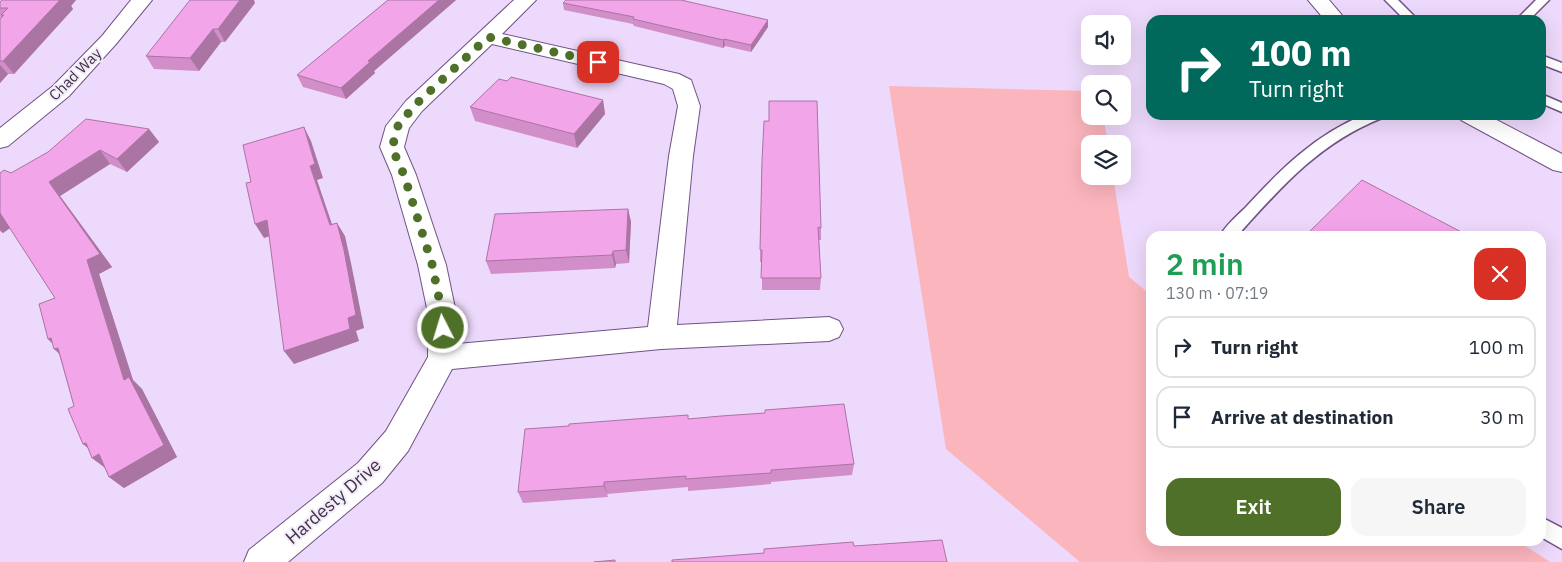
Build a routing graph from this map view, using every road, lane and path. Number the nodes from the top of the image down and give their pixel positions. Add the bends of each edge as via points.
1 (142, 0) edge
2 (526, 0) edge
3 (1318, 0) edge
4 (1391, 0) edge
5 (1543, 0) edge
6 (1332, 15) edge
7 (1407, 15) edge
8 (1527, 15) edge
9 (488, 37) junction
10 (1546, 61) edge
11 (1562, 68) edge
12 (1546, 100) edge
13 (1562, 108) edge
14 (1362, 120) edge
15 (1478, 120) edge
16 (0, 140) edge
17 (1562, 164) edge
18 (1233, 231) edge
19 (829, 329) dead end
20 (661, 337) junction
21 (443, 358) junction
22 (1546, 529) edge
23 (1562, 539) edge
24 (261, 562) edge

1 - 16 street, Chad Way via 60,91
2 - 9 street, Hardesty Drive
3 - 6 street
4 - 7 lane
5 - 8 lane
9 - 20 street via 671,79 683,85 689,106
9 - 21 street, Hardesty Drive via 414,106 398,126 392,148 404,175 432,264 442,313
10 - 11 lane
12 - 13 lane
14 - 18 lane via 1331,136 1292,169
15 - 17 street
19 - 20 street
20 - 21 street
21 - 24 street, Hardesty Drive via 397,442 370,474
22 - 23 lane

